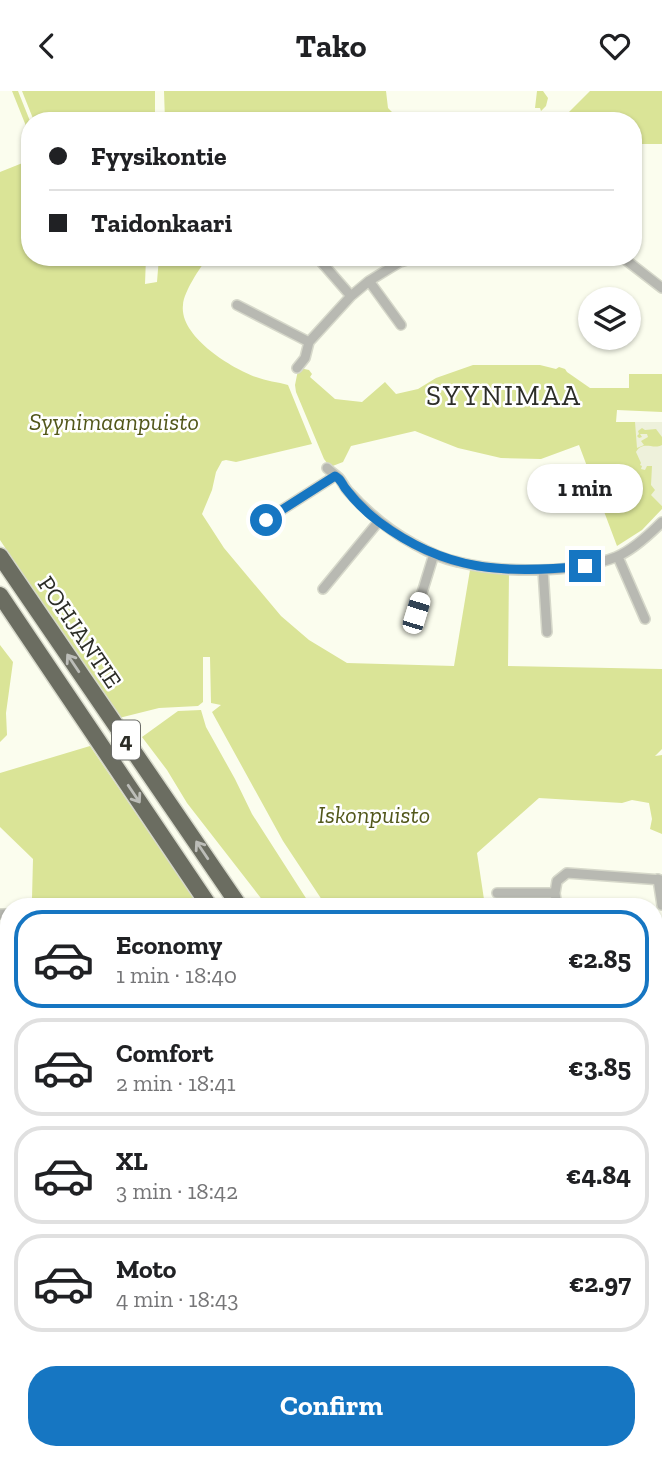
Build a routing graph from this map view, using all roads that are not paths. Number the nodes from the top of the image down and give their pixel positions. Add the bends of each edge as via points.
1 (325, 266) edge
2 (390, 266) edge
3 (634, 266) edge
4 (369, 281) junction
5 (662, 288) edge
6 (351, 296) junction
7 (237, 305) dead end
8 (401, 325) dead end
9 (309, 342) junction
10 (297, 368) dead end
11 (327, 467) dead end
12 (335, 476) junction
13 (266, 520) dead end
14 (379, 521) junction
15 (662, 521) edge
16 (434, 554) junction
17 (0, 556) edge
18 (618, 557) junction
19 (543, 570) junction
20 (323, 589) dead end
21 (0, 595) edge
22 (645, 619) dead end
23 (413, 622) dead end
24 (547, 632) dead end
25 (660, 880) edge
26 (497, 893) dead end
27 (555, 893) junction
28 (204, 898) edge
29 (234, 898) edge
30 (556, 898) edge
31 (661, 898) edge

1 - 6 street
2 - 4 street
3 - 5 street
4 - 6 street
4 - 8 street
6 - 9 street
7 - 9 street
9 - 10 street
11 - 12 street
12 - 13 street
12 - 14 street
14 - 16 street
14 - 20 street
15 - 18 street
16 - 19 street via 489,568
16 - 23 street
29 -> 17 highway, POHJANTIE / 4
18 - 19 street
18 - 22 street
19 - 24 street
21 -> 28 highway, POHJANTIE / 4
25 - 27 street via 567,873 557,881
25 - 31 street
26 - 27 street
27 - 30 street

